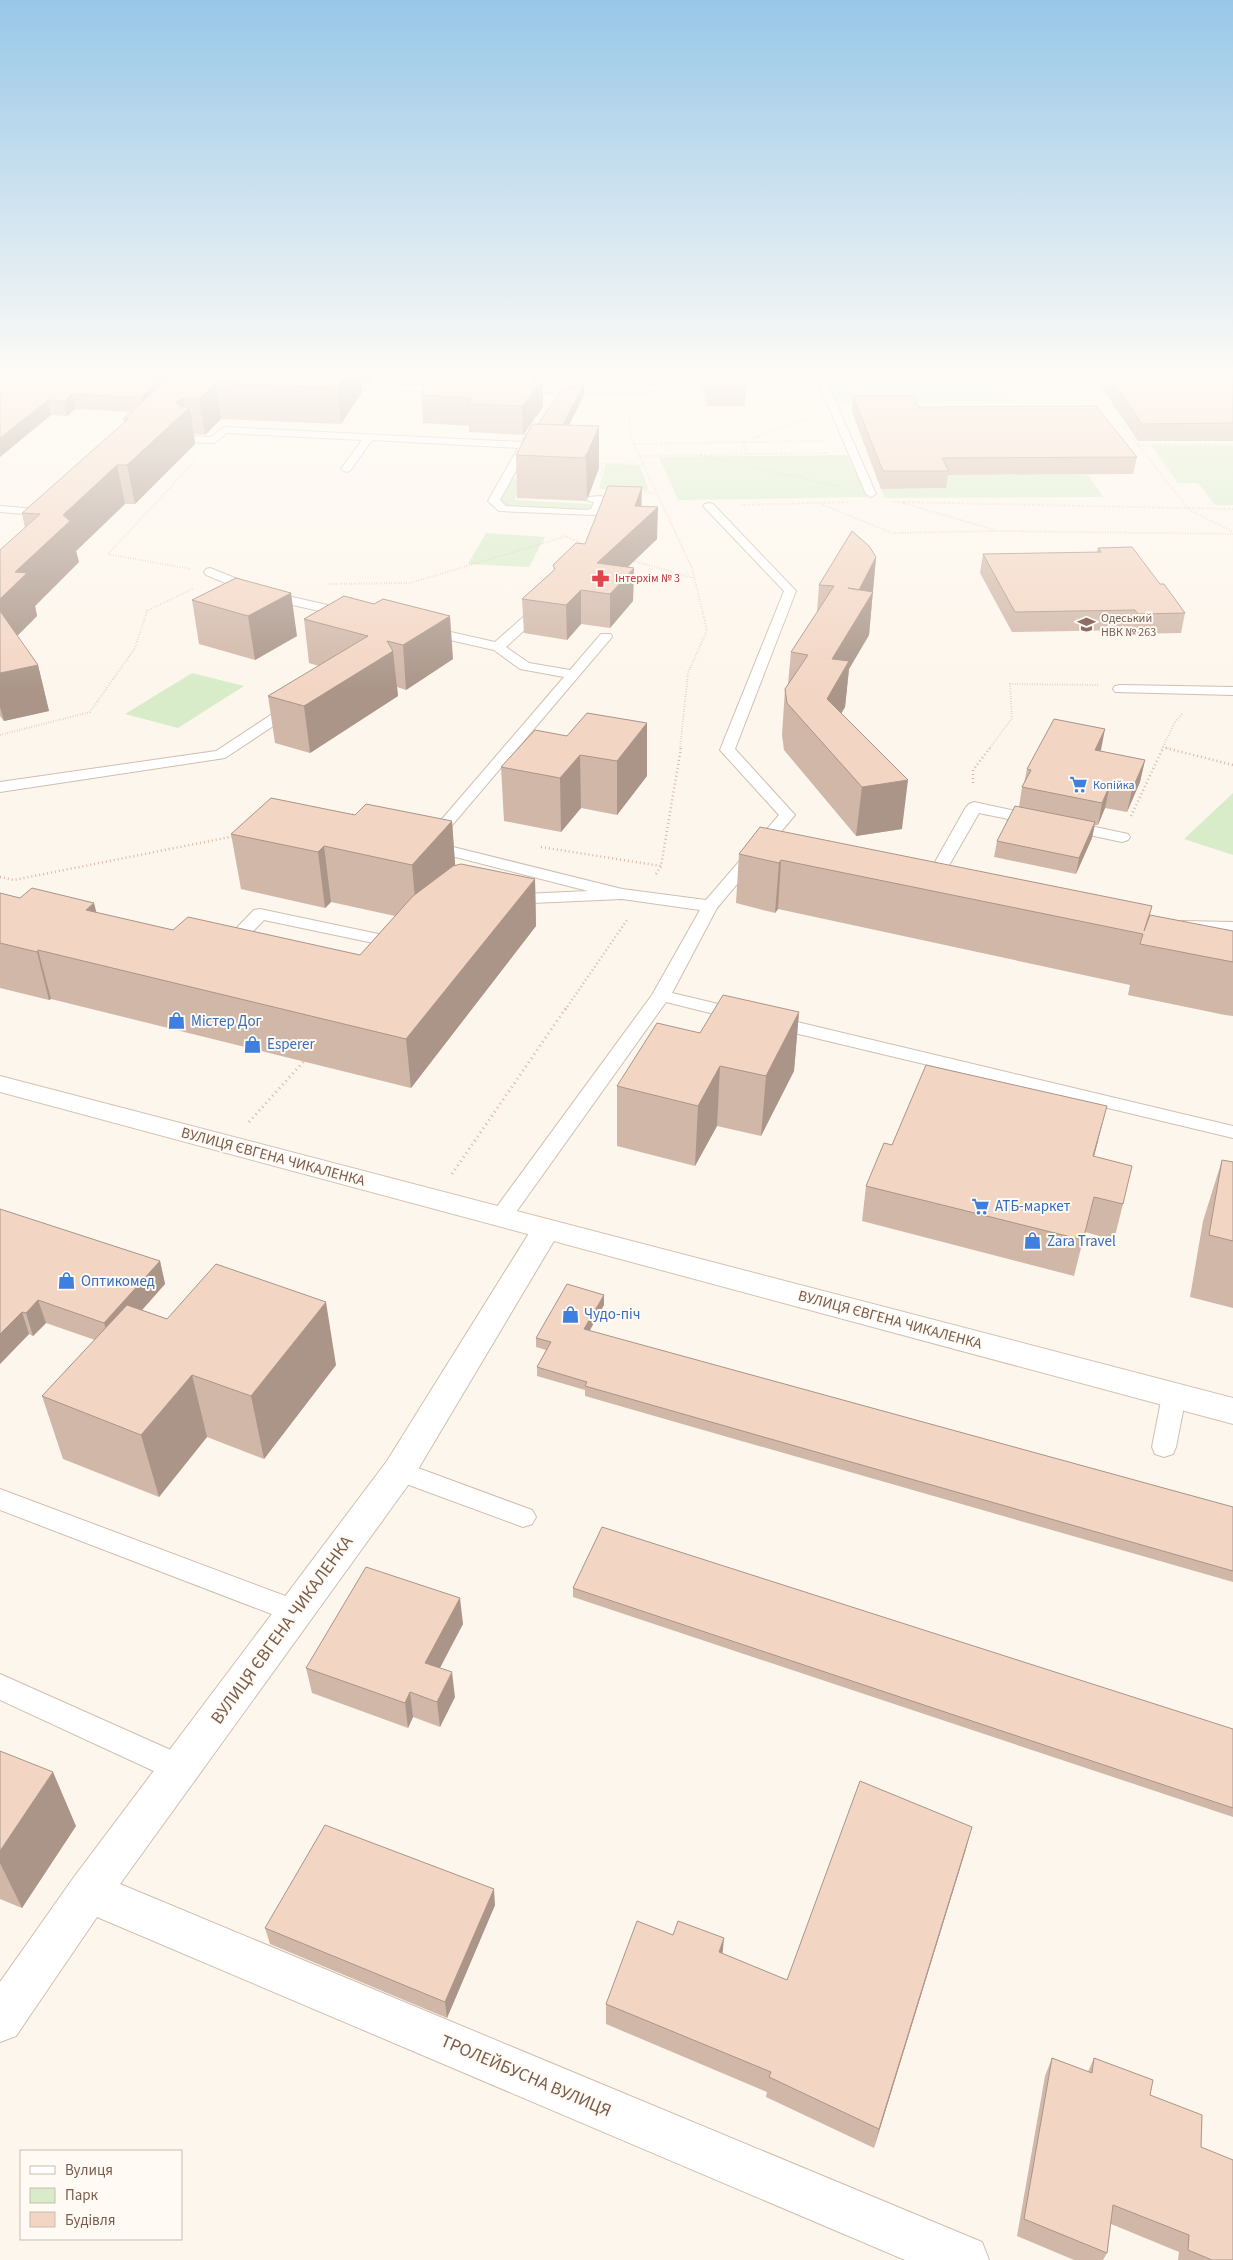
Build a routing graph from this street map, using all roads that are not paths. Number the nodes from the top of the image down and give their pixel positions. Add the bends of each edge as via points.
1 (508, 480) edge
2 (866, 480) edge
3 (871, 494) road end
4 (593, 499) edge
5 (709, 506) road end
6 (0, 509) edge
7 (35, 526) edge
8 (210, 572) road end
9 (548, 601) edge
10 (363, 617) edge
11 (411, 628) edge
12 (606, 637) edge
13 (498, 647) junction
14 (574, 674) junction
15 (1120, 689) road end
16 (1233, 691) edge
17 (306, 698) edge
18 (0, 787) edge
19 (1122, 838) road end
20 (758, 852) junction
21 (778, 854) edge
22 (915, 875) edge
23 (934, 878) junction
24 (953, 882) edge
25 (622, 894) junction
26 (494, 900) edge
27 (710, 906) junction
28 (1168, 926) edge
29 (1233, 927) edge
30 (402, 945) edge
31 (236, 964) edge
32 (661, 996) junction
33 (0, 1084) edge
34 (1233, 1132) edge
35 (501, 1217) junction
36 (546, 1229) junction
37 (1174, 1396) junction
38 (1233, 1411) edge
39 (1164, 1447) dead end
40 (399, 1471) junction
41 (0, 1499) edge
42 (523, 1517) dead end
43 (295, 1611) junction
44 (0, 1687) edge
45 (180, 1769) junction
46 (89, 1892) junction
47 (0, 2020) edge
48 (964, 2260) edge

1 - 4 lane via 494,501 503,509 595,512 601,500
2 - 3 lane
5 - 20 lane via 790,591 727,750 787,815
6 - 7 lane via 52,511
8 - 10 lane via 266,595
9 - 13 lane
11 - 13 lane
12 - 14 lane
13 - 14 lane via 526,666
14 - 25 lane via 426,845
15 - 16 lane
17 - 18 lane via 220,755
19 - 23 lane via 974,807
20 - 21 lane
20 - 27 lane
22 - 23 lane
23 - 24 lane
25 - 26 lane
25 - 27 lane
27 - 32 lane
28 - 29 lane
30 - 31 lane via 260,914 216,960
32 - 34 lane
32 - 35 lane
33 - 35 street, ВУЛИЦЯ ЄВГЕНА ЧИКАЛЕНКА
35 - 36 street, ВУЛИЦЯ ЄВГЕНА ЧИКАЛЕНКА
36 - 37 street, ВУЛИЦЯ ЄВГЕНА ЧИКАЛЕНКА
36 - 40 street, ВУЛИЦЯ ЄВГЕНА ЧИКАЛЕНКА
37 - 38 street, ВУЛИЦЯ ЄВГЕНА ЧИКАЛЕНКА
37 - 39 lane
40 - 42 lane
40 - 43 street, ВУЛИЦЯ ЄВГЕНА ЧИКАЛЕНКА
41 - 43 lane
43 - 45 street, ВУЛИЦЯ ЄВГЕНА ЧИКАЛЕНКА
44 - 45 lane
45 - 46 street, ВУЛИЦЯ ЄВГЕНА ЧИКАЛЕНКА
46 - 47 street, ВУЛИЦЯ ЄВГЕНА ЧИКАЛЕНКА
46 - 48 street, ТРОЛЕЙБУСНА ВУЛИЦЯ

